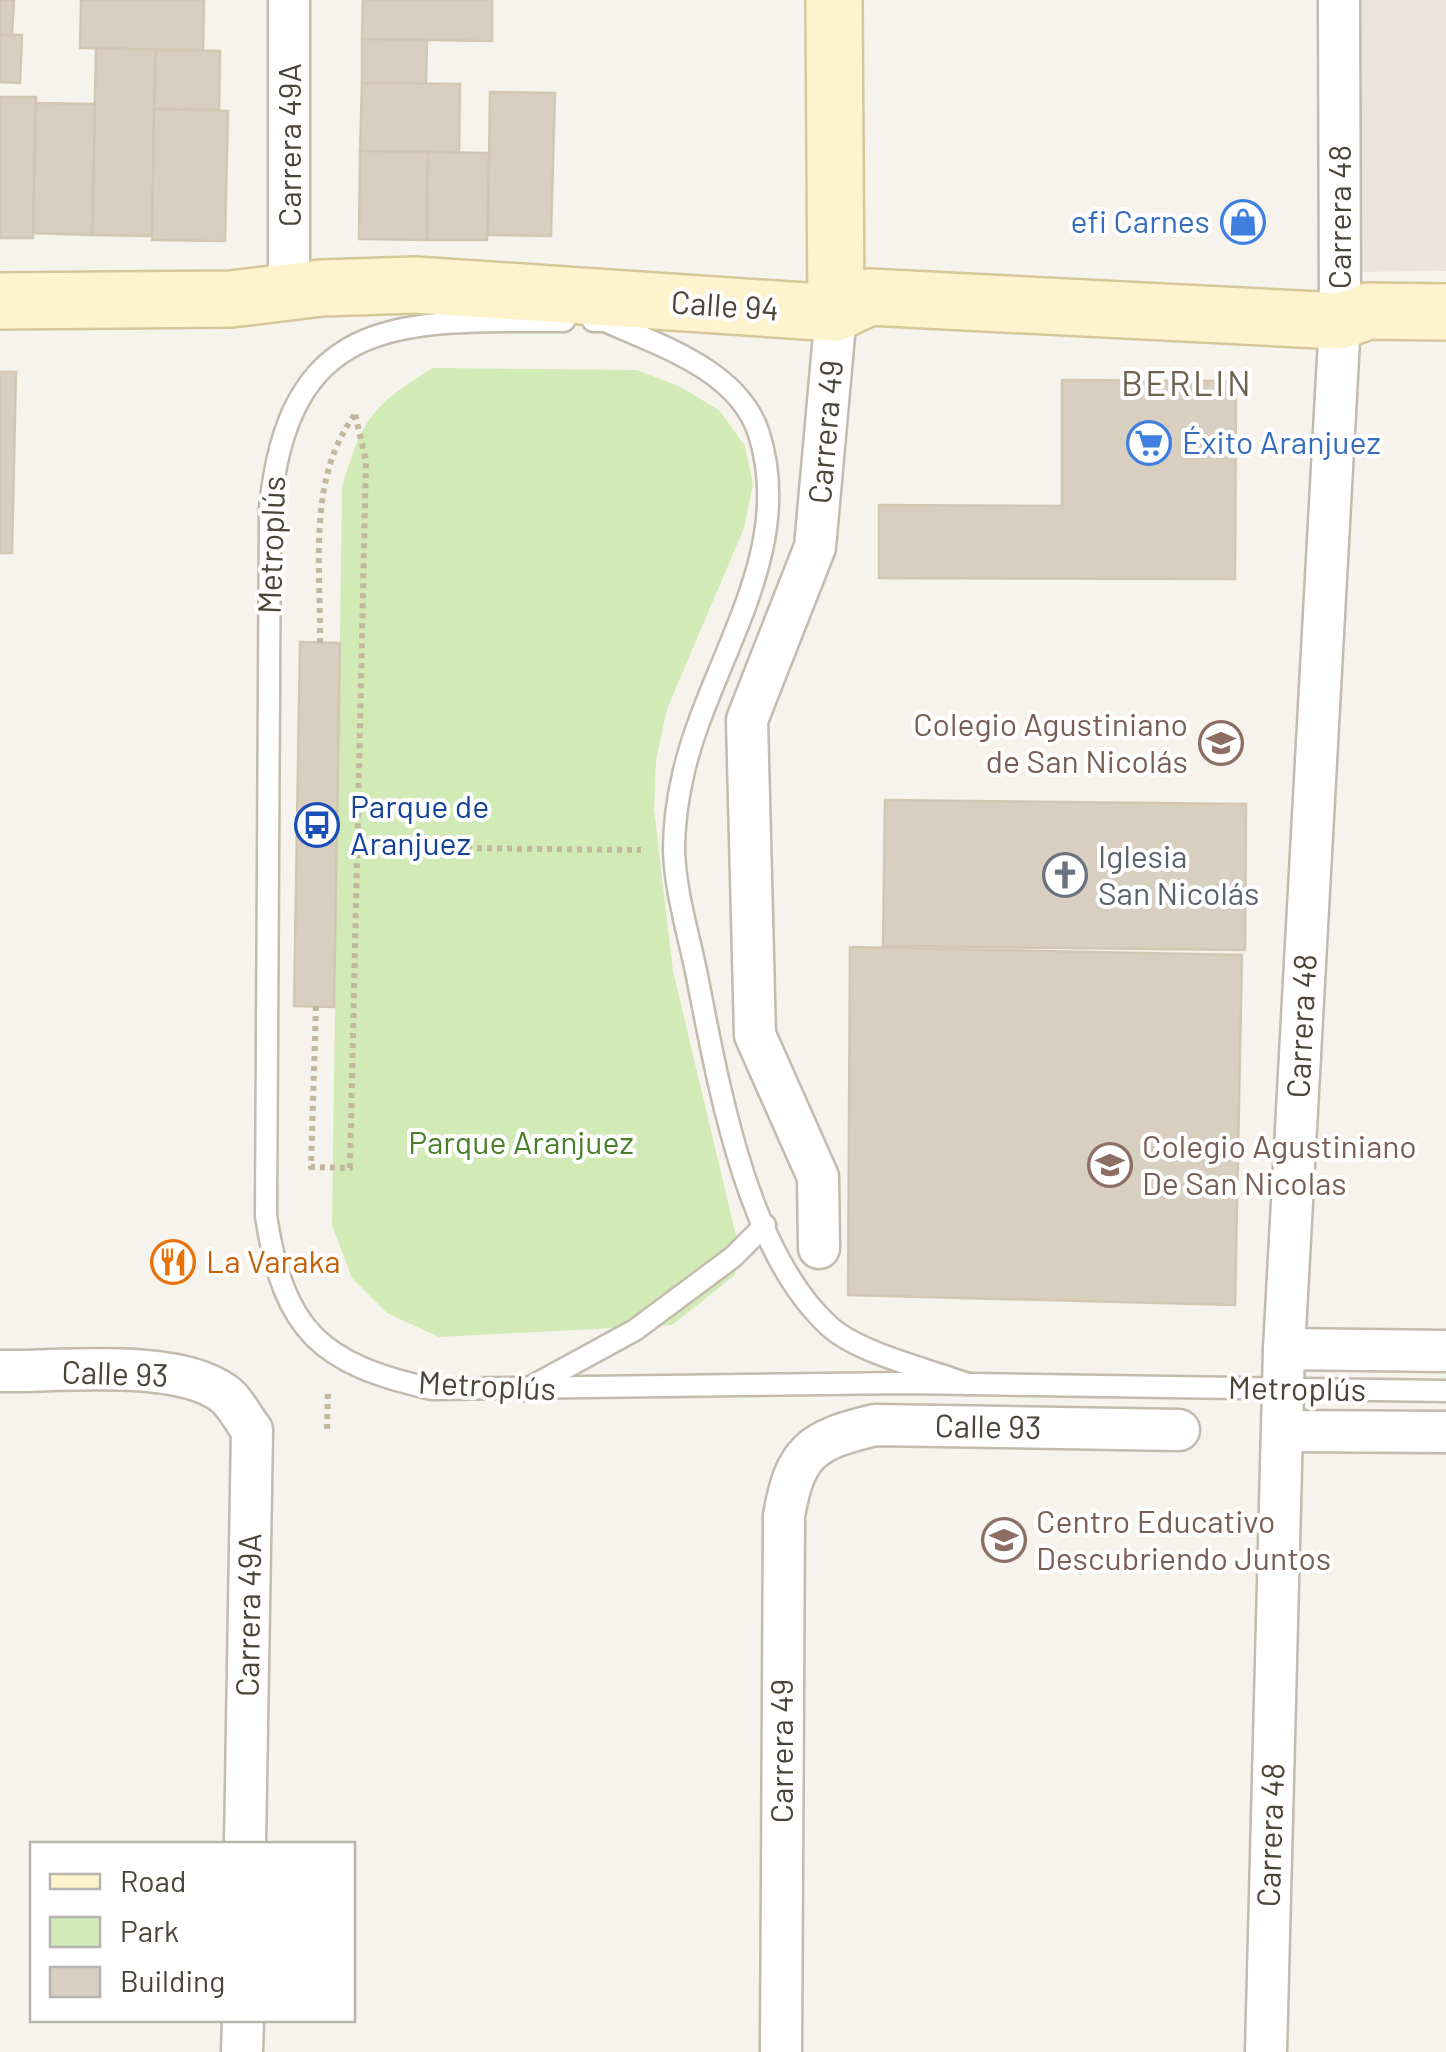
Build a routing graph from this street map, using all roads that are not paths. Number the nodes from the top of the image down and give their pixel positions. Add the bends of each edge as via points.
1 (290, 0) edge
2 (834, 0) edge
3 (1339, 0) edge
4 (289, 290) junction
5 (0, 300) edge
6 (1446, 312) edge
7 (836, 313) junction
8 (1340, 321) junction
9 (765, 1225) junction
10 (819, 1248) dead end
11 (1446, 1351) edge
12 (1283, 1369) junction
13 (0, 1372) edge
14 (968, 1384) junction
15 (523, 1390) junction
16 (1446, 1391) edge
17 (226, 1394) joint
18 (1179, 1430) dead end
19 (1282, 1431) junction
20 (1446, 1432) edge
21 (804, 1453) joint
22 (246, 1842) edge
23 (243, 2022) edge
24 (242, 2052) edge
25 (781, 2052) edge
26 (1266, 2052) edge

1 - 4 street, Carrera 49A
2 - 7 street, Carrera 49
3 - 8 street, Carrera 48
4 - 5 street, Calle 94 via 232,299
4 - 7 street, Calle 94 via 416,285
6 - 8 street, Calle 94 via 1368,311
7 - 8 street, Calle 94 via 869,297
7 - 10 street, Carrera 49 via 816,547 747,720 754,1034 818,1176
8 - 12 street, Carrera 48
9 - 14 lane, Metroplús via 783,1263 830,1328
9 - 15 lane via 635,1330
9 - 15 lane, Metroplús via 718,1082 674,850 682,776 762,552 768,488 758,432 732,388 606,320 444,321 375,333 337,354 289,416 275,457 266,1216 274,1266 297,1314 330,1354 374,1376 432,1389
11 - 12 street
12 - 14 lane, Metroplús
12 - 16 lane, Metroplús
12 - 19 street, Carrera 48
13 - 17 street, Calle 93 via 159,1373 193,1378
14 - 15 lane, Metroplús
17 - 22 street, Carrera 49A via 252,1430
18 - 21 street, Calle 93 via 875,1425 836,1434
19 - 20 street
19 - 26 street, Carrera 48
21 - 25 street, Carrera 49 via 784,1516
23 - 24 street

